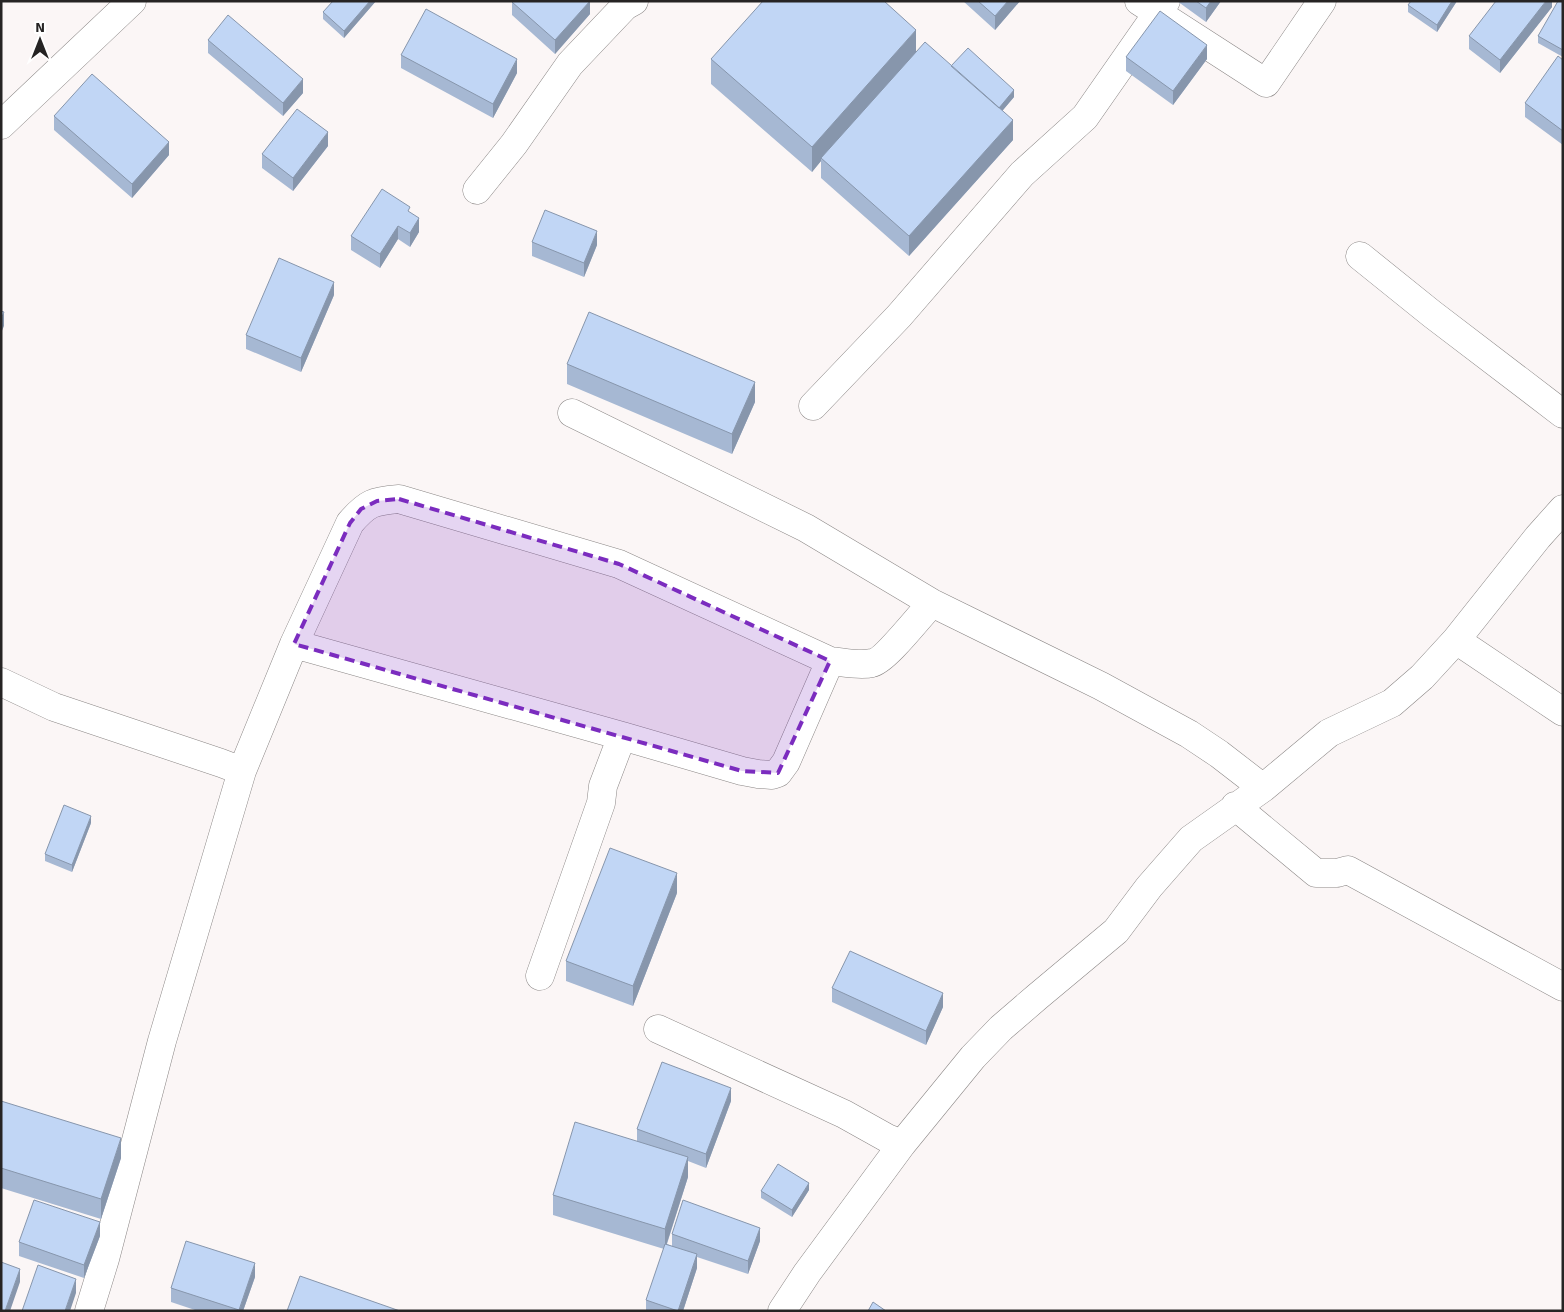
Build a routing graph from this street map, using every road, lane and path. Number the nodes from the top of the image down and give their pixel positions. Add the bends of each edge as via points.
1 (132, 1) edge
2 (634, 1) edge
3 (1322, 1) edge
4 (1154, 5) edge
5 (1, 125) edge
6 (477, 190) dead end
7 (1360, 256) dead end
8 (814, 406) dead end
9 (572, 413) dead end
10 (1563, 414) edge
11 (1563, 509) edge
12 (932, 603) junction
13 (1456, 640) junction
14 (294, 644) junction
15 (830, 661) junction
16 (1, 682) edge
17 (1563, 712) edge
18 (622, 736) junction
19 (242, 771) junction
20 (1263, 788) junction
21 (1235, 806) junction
22 (540, 976) dead end
23 (1563, 987) edge
24 (658, 1029) dead end
25 (894, 1141) junction
26 (89, 1311) edge
27 (782, 1311) edge

1 - 5 street
2 - 6 street via 570,64
3 - 4 street via 1266,83
4 - 8 street via 1085,117 1022,174 899,316
7 - 10 street
9 - 12 street via 806,528
11 - 13 street
12 - 15 street via 875,663
12 - 20 street via 1101,686 1189,734
13 - 17 street
13 - 20 street via 1422,677 1392,703 1329,733
14 - 15 street via 350,523 361,509 377,501 399,499 619,564
14 - 18 street
14 - 19 street
15 - 18 street via 786,762 778,773 742,771
16 - 19 street via 54,708
18 - 22 street
19 - 26 street via 162,1041
20 - 21 street
21 - 23 street via 1316,874 1348,870
21 - 25 street via 1191,839 1116,931 1002,1028
24 - 25 street via 857,1120
25 - 27 street

